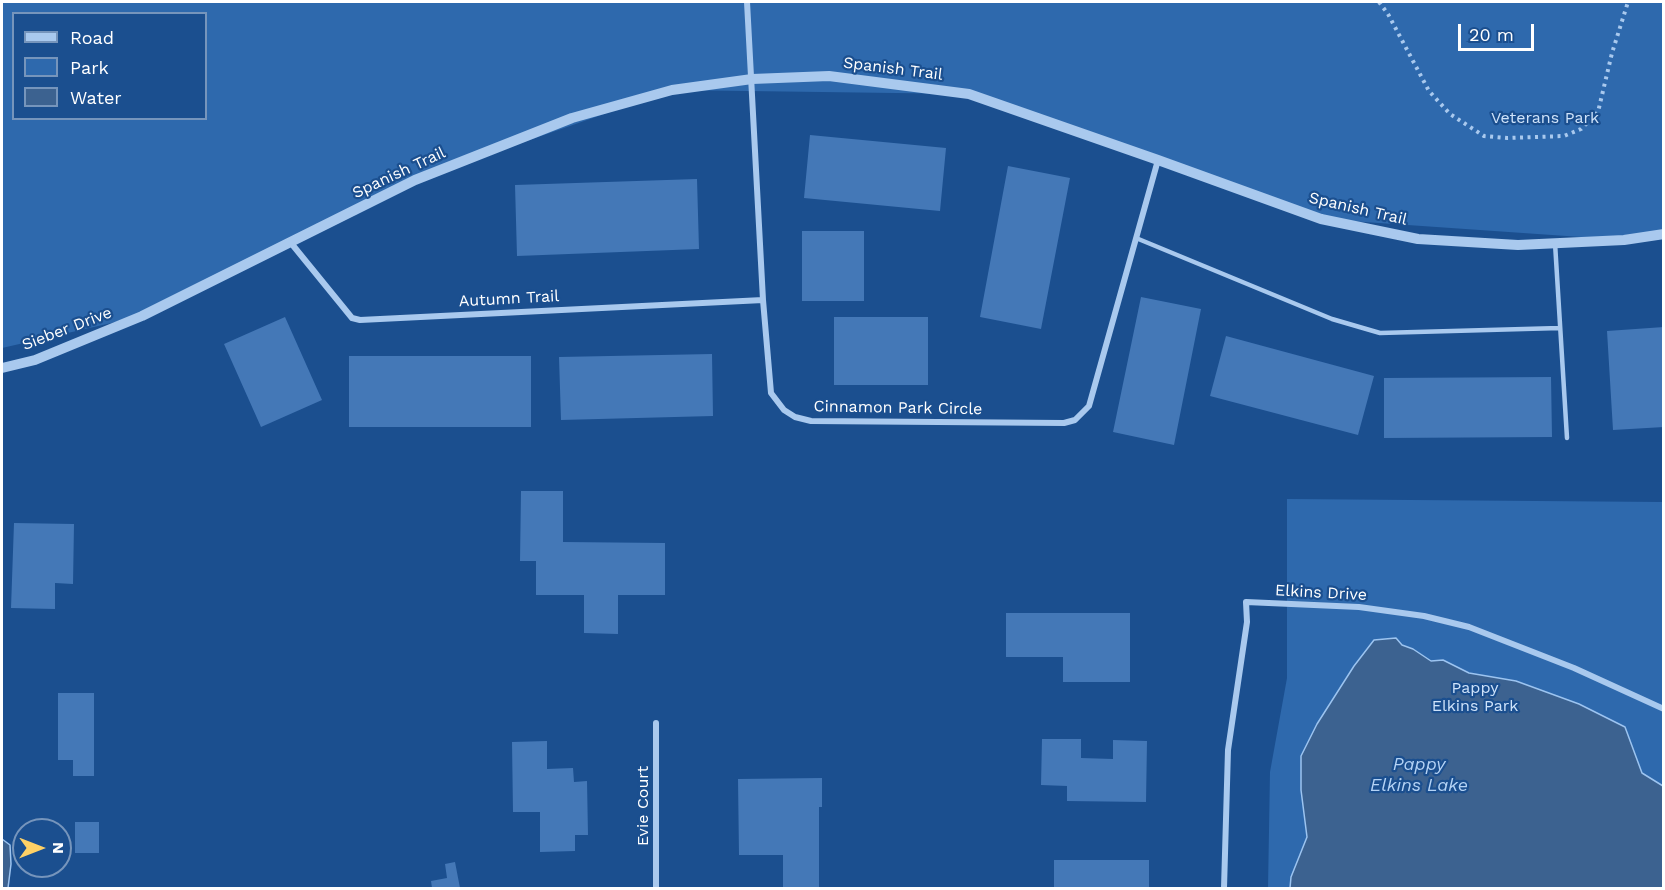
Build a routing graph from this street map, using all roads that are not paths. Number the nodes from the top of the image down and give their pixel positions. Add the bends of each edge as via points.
1 (747, 2) edge
2 (752, 79) junction
3 (1158, 159) junction
4 (1664, 234) edge
5 (1136, 238) junction
6 (291, 243) junction
7 (1555, 243) junction
8 (764, 300) junction
9 (142, 316) joint
10 (1560, 328) junction
11 (2, 368) edge
12 (1567, 438) dead end
13 (1664, 709) edge
14 (656, 723) dead end
15 (656, 888) edge
16 (1224, 888) edge

1 - 2 street, Cinnamon Park Circle
2 - 3 street, Spanish Trail via 829,76 969,94
2 - 6 street, Spanish Trail via 672,90 572,118 415,180
2 - 8 street, Cinnamon Park Circle
3 - 5 street, Cinnamon Park Circle
3 - 7 street, Spanish Trail via 1321,219 1418,239 1518,245
4 - 7 street, Spanish Trail
5 - 8 street, Cinnamon Park Circle via 1089,406 1075,420 1064,423 811,421 795,417 771,393
5 - 10 lane via 1332,319 1380,333
6 - 8 street, Autumn Trail via 352,318 360,320
6 - 9 street, Spanish Trail
7 - 10 lane
9 - 11 street, Sieber Drive via 34,360
10 - 12 lane
13 - 16 street, Elkins Drive via 1469,627 1359,607 1246,602 1247,622 1228,750
14 - 15 street, Evie Court

